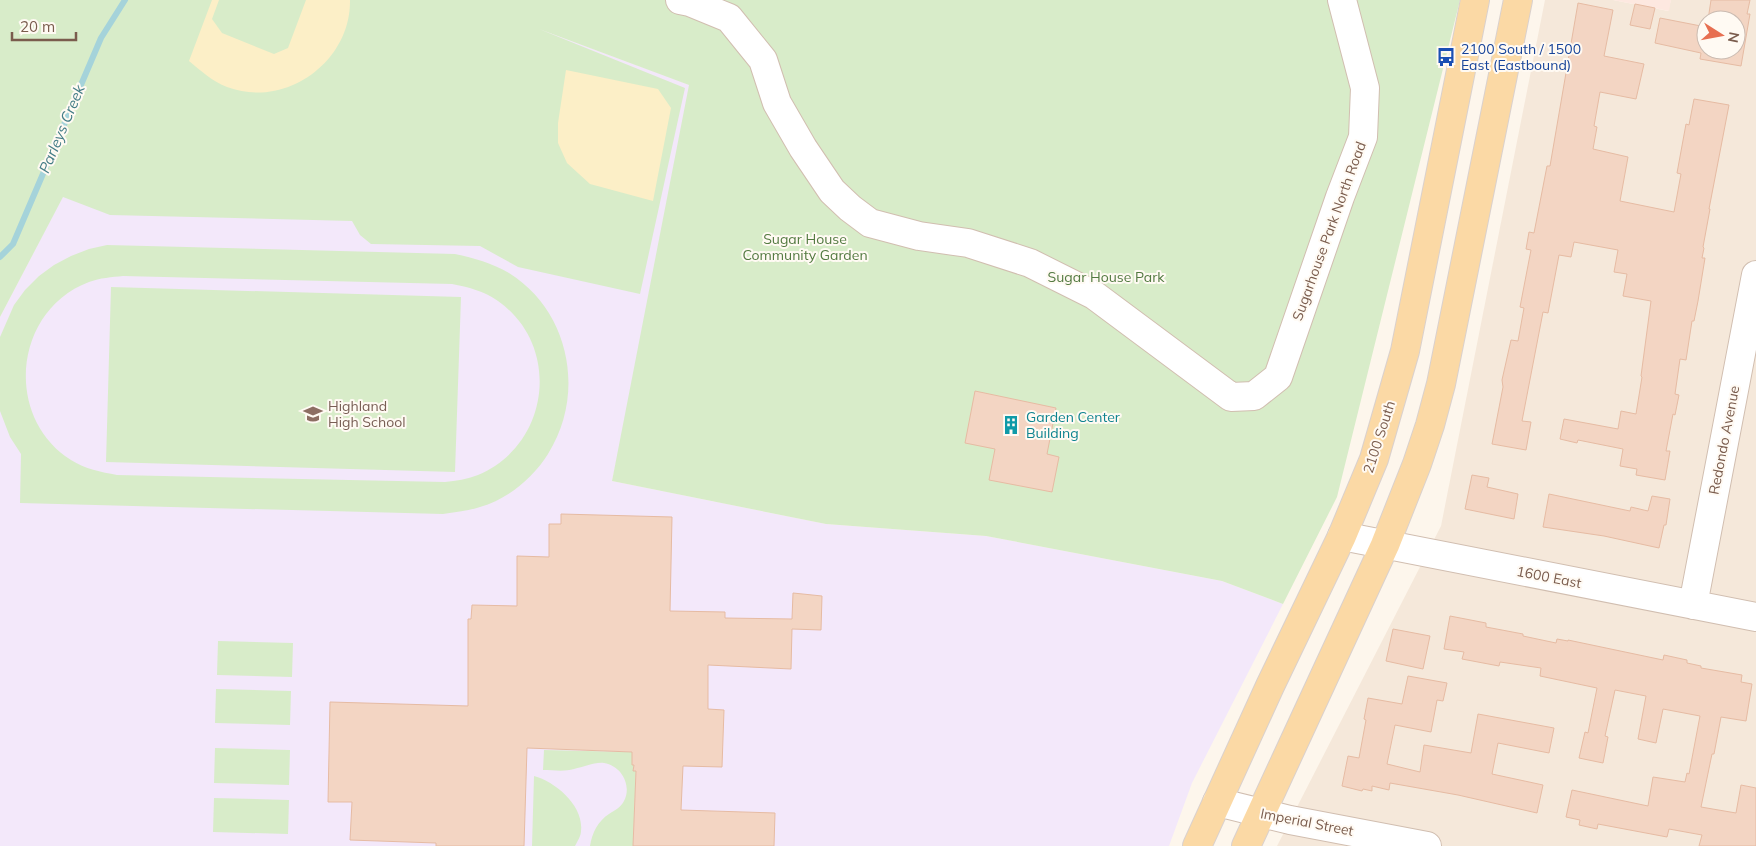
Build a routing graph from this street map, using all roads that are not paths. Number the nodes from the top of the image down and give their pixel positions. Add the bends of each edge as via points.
1 (680, 0) edge
2 (1342, 0) edge
3 (1475, 0) edge
4 (1518, 0) edge
5 (1756, 275) edge
6 (1342, 536) junction
7 (1385, 545) junction
8 (1693, 605) junction
9 (1756, 617) edge
10 (1217, 802) junction
11 (1260, 813) junction
12 (1197, 846) edge
13 (1246, 846) edge
14 (1427, 846) edge

1 - 2 street, Sugarhouse Park North Road via 729,18 763,60 777,103 832,191 870,223 919,236 968,243 1030,263 1094,295 1231,397 1254,396 1278,377 1363,137 1365,88
3 - 6 main road, 2100 South via 1405,351 1374,459
4 - 7 main road via 1441,384 1418,464
5 - 8 street, Redondo Avenue
6 - 7 street, 1600 East
6 - 10 main road, 2100 South
7 - 8 street, 1600 East
7 - 11 main road
8 - 9 street, 1600 East
10 - 11 street, Imperial Street
10 - 12 main road, 2100 South
11 - 13 main road
11 - 14 street, Imperial Street

